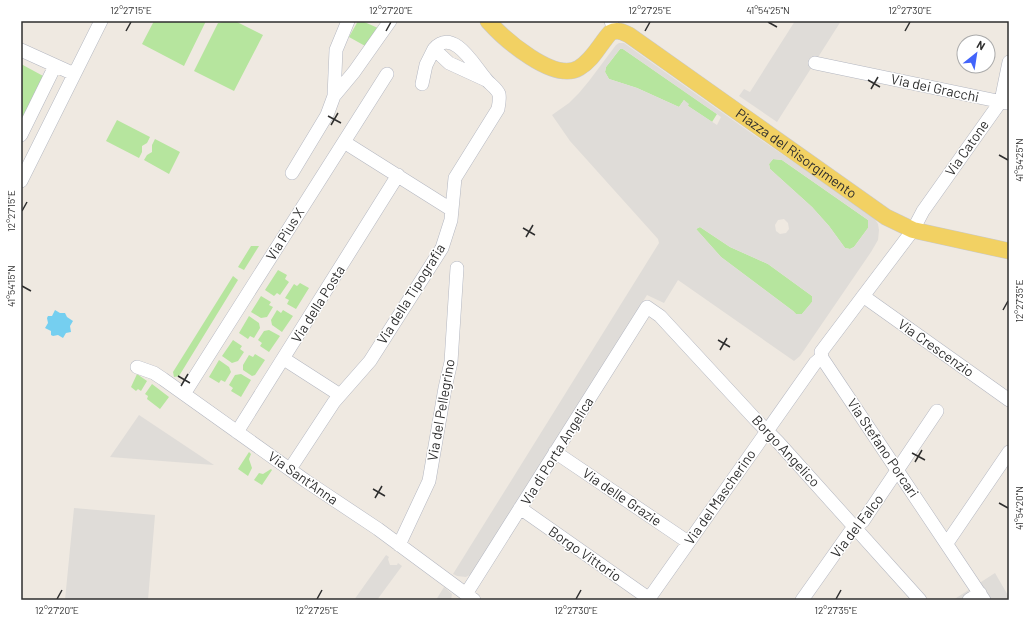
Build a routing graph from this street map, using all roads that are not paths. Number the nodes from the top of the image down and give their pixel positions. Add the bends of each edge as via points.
1 (101, 21) edge
2 (348, 21) edge
3 (390, 21) edge
4 (488, 21) edge
5 (612, 26) edge
6 (21, 50) edge
7 (434, 50) junction
8 (1009, 62) edge
9 (815, 63) dead end
10 (55, 66) junction
11 (74, 74) junction
12 (387, 74) dead end
13 (486, 80) junction
14 (422, 84) dead end
15 (334, 96) junction
16 (1005, 102) edge
17 (21, 135) edge
18 (344, 142) junction
19 (292, 173) dead end
20 (398, 175) junction
21 (21, 181) edge
22 (452, 210) junction
23 (913, 230) junction
24 (1009, 251) edge
25 (457, 268) dead end
26 (863, 296) junction
27 (647, 307) joint
28 (821, 354) junction
29 (284, 359) junction
30 (138, 367) dead end
31 (184, 394) junction
32 (340, 395) junction
33 (1009, 400) edge
34 (937, 411) dead end
35 (768, 431) junction
36 (237, 432) junction
37 (555, 452) junction
38 (1009, 452) edge
39 (290, 469) junction
40 (898, 470) junction
41 (520, 508) junction
42 (855, 527) junction
43 (688, 542) junction
44 (947, 543) junction
45 (399, 545) junction
46 (470, 597) edge
47 (978, 598) edge
48 (649, 600) edge
49 (802, 600) edge
50 (920, 600) edge

1 - 11 street
2 - 15 street via 336,50
3 - 15 street
4 - 5 main road, Piazza del Risorgimento via 520,50 560,71 573,71 582,66 606,38
5 - 23 main road, Piazza del Risorgimento via 629,35 886,217
6 - 10 street
7 - 13 street via 449,63
7 - 13 street via 445,42 453,44 466,54
7 - 14 street via 426,65
8 - 16 street, Via Catone
9 - 16 street, Via dei Gracchi
10 - 11 street
10 - 17 street
11 - 21 street
12 - 18 street, Via Pius X
13 - 22 street, Via della Tipografia via 497,91 498,109 455,178
15 - 19 street via 327,115
16 - 23 street, Via Catone via 923,211
18 - 20 street
18 - 31 street, Via Pius X
20 - 22 street
20 - 29 street, Via della Posta
22 - 32 street, Via della Tipografia via 442,248 370,361
23 - 24 main road, Piazza del Risorgimento
23 - 26 street
25 - 45 street, Via del Pellegrino via 450,362 429,481
26 - 28 street
26 - 33 street, Via Crescenzio
27 - 35 street, Borgo Angelico via 660,316
27 - 37 street, Via di Porta Angelica
28 - 35 street, Via del Mascherino
28 - 40 street, Via Stefano Porcari
29 - 32 street
29 - 36 street, Via della Posta
30 - 31 street, Via Sant'Anna via 154,373
31 - 36 street, Via Sant'Anna
32 - 39 street, Via della Tipografia
34 - 40 street, Via del Falco
35 - 42 street, Borgo Angelico
35 - 43 street, Via del Mascherino
36 - 39 street, Via Sant'Anna
37 - 41 street, Via di Porta Angelica
37 - 43 street, Via delle Grazie
38 - 44 street
39 - 45 street, Via Sant'Anna
40 - 42 street, Via del Falco via 863,521
40 - 44 street, Via Stefano Porcari
41 - 46 street, Via di Porta Angelica
41 - 48 street, Borgo Vittorio
42 - 49 street, Via del Falco
42 - 50 street, Borgo Angelico
43 - 48 street, Via del Mascherino
44 - 47 street, Via Stefano Porcari
45 - 46 street, Via Sant'Anna

